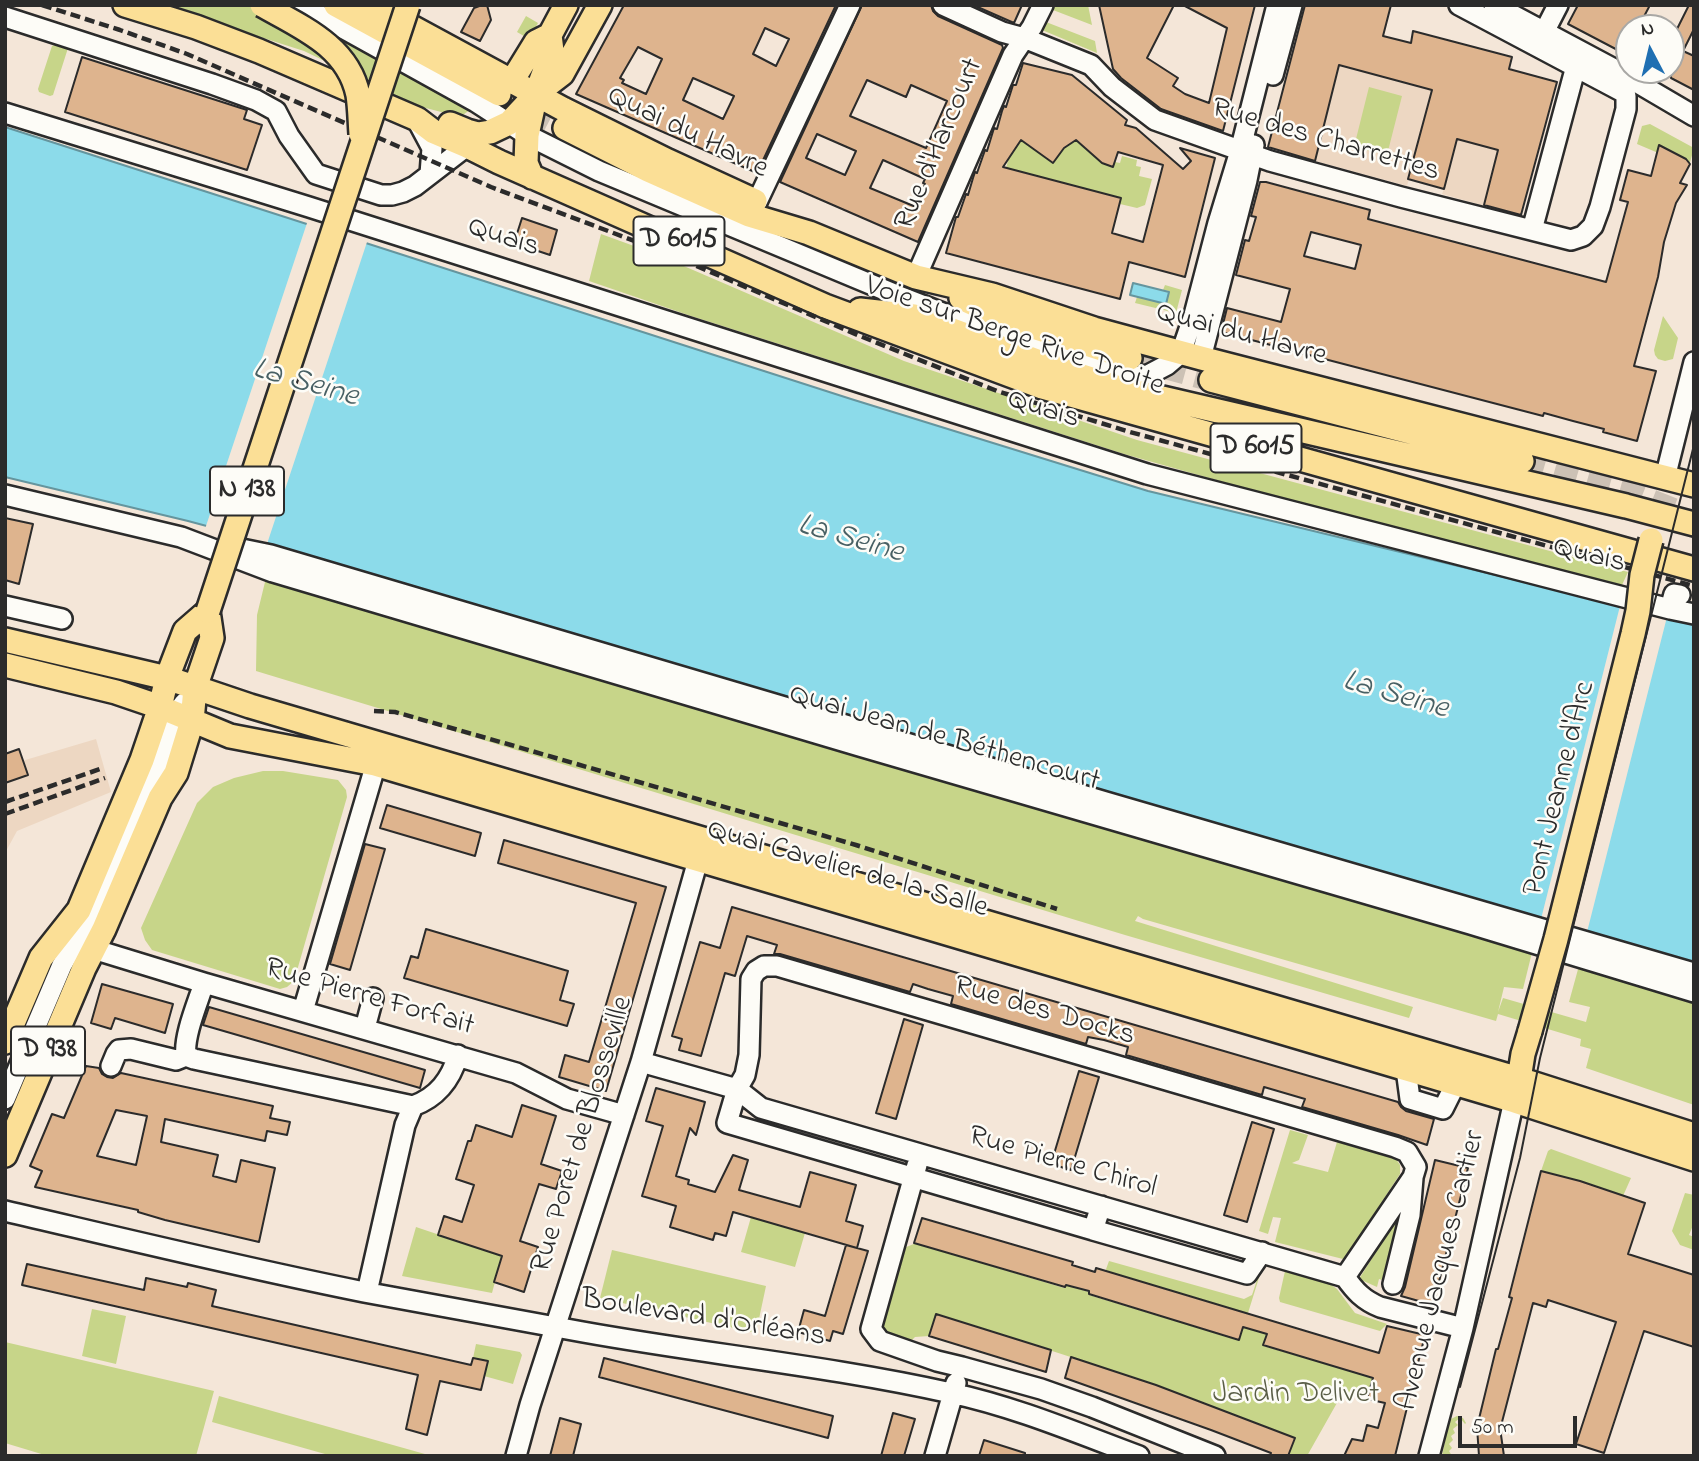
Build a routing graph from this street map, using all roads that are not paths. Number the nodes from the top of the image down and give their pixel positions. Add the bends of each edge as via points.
1 (125, 5) edge
2 (262, 5) edge
3 (301, 5) edge
4 (336, 5) edge
5 (371, 5) edge
6 (408, 5) edge
7 (566, 5) edge
8 (600, 5) edge
9 (850, 5) edge
10 (943, 5) edge
11 (1043, 5) edge
12 (1278, 5) edge
13 (1292, 5) edge
14 (1459, 5) edge
15 (1494, 5) edge
16 (1558, 5) edge
17 (5, 17) edge
18 (550, 35) junction
19 (1024, 38) junction
20 (1541, 39) junction
21 (1576, 66) junction
22 (505, 88) junction
23 (536, 94) junction
24 (5, 113) edge
25 (1694, 116) edge
26 (417, 119) junction
27 (565, 128) tunnel mouth
28 (518, 129) junction
29 (361, 146) junction
30 (467, 146) junction
31 (1246, 153) junction
32 (430, 174) junction
33 (532, 177) junction
34 (757, 202) junction
35 (1532, 230) junction
36 (809, 233) junction
37 (916, 277) junction
38 (825, 306) junction
39 (1191, 355) junction
40 (1130, 358) tunnel mouth
41 (1694, 362) edge
42 (1211, 380) tunnel mouth
43 (1190, 403) junction
44 (1563, 452) junction
45 (1593, 459) junction
46 (1521, 461) tunnel mouth
47 (1665, 478) junction
48 (1694, 485) edge
49 (1552, 489) junction
50 (5, 495) edge
51 (1583, 496) junction
52 (1657, 513) junction
53 (1694, 524) edge
54 (181, 537) junction
55 (1694, 569) edge
56 (5, 606) edge
57 (208, 611) junction
58 (1694, 614) edge
59 (62, 620) dead end
60 (5, 640) edge
61 (5, 665) edge
62 (166, 678) junction
63 (195, 688) junction
64 (176, 714) junction
65 (378, 754) junction
66 (721, 844) junction
67 (698, 860) junction
68 (93, 949) junction
69 (1694, 973) edge
70 (204, 983) junction
71 (1694, 992) edge
72 (373, 998) dead end
73 (303, 1010) junction
74 (365, 1028) junction
75 (5, 1042) edge
76 (458, 1055) junction
77 (186, 1056) junction
78 (641, 1062) junction
79 (111, 1066) dead end
80 (737, 1089) junction
81 (1517, 1090) junction
82 (5, 1100) edge
83 (413, 1106) junction
84 (624, 1115) junction
85 (1694, 1135) edge
86 (920, 1154) junction
87 (5, 1155) edge
88 (1694, 1159) edge
89 (913, 1177) junction
90 (1413, 1177) junction
91 (1101, 1206) junction
92 (5, 1211) edge
93 (1093, 1230) junction
94 (1262, 1252) junction
95 (1345, 1277) junction
96 (1393, 1284) dead end
97 (367, 1292) junction
98 (555, 1327) junction
99 (1463, 1328) junction
100 (962, 1367) junction
101 (953, 1393) junction
102 (516, 1456) edge
103 (935, 1456) edge
104 (1139, 1456) edge
105 (1214, 1456) edge
106 (1429, 1456) edge

1 - 26 main road via 259,51
2 - 29 main road, bridge via 311,32 342,60 358,95
3 - 28 street
4 - 22 main road, D 6015
5 - 22 main road, D 6015
6 - 29 main road, N 138, bridge
7 - 18 main road
8 - 23 main road via 562,74
9 - 34 street
10 - 19 street, Rue des Charrettes
11 - 19 street, Rue d'Harcourt
12 - 31 street
13 - 31 street
14 - 20 street
15 - 20 street
16 - 20 street
17 - 32 street via 256,100 276,111 316,174 381,195 403,192
18 - 22 main road via 536,42
18 - 23 main road via 552,51
19 - 31 street, Rue des Charrettes via 1091,65 1155,120
19 - 37 street, Rue d'Harcourt
20 - 21 street
20 - 25 street via 1614,69
21 - 35 street
21 - 35 street, Rue des Charrettes via 1626,96 1604,194 1593,226 1583,236 1571,240
22 - 23 main road, D 6015
23 - 28 main road
23 - 34 main road, Quai du Havre / D 6015
24 - 58 street, Quais via 1147,474 1675,602
26 - 28 main road via 443,121 478,134
26 - 30 main road, Voie sur Berge Rive Droite
26 - 32 street via 432,148
27 - 36 main road, Quai du Havre / D 6015 via 749,215
28 - 33 main road
28 - 39 street via 607,174 886,291 1116,375 1148,375
29 - 57 main road, N 138, bridge
30 - 32 street
30 - 33 main road, Voie sur Berge Rive Droite
31 - 35 street, Rue des Charrettes
31 - 39 street via 1247,180
33 - 38 main road, Voie sur Berge Rive Droite / D 6015
34 - 36 main road, Quai du Havre / D 6015
36 - 37 main road, Quai du Havre / D 6015
37 - 39 main road, Quai du Havre / D 6015
37 - 40 main road, D 6015 via 1002,317
38 - 43 main road, D 6015 via 914,316 1119,388
38 - 55 main road, Voie sur Berge Rive Droite / D 6015 via 1042,387
39 - 43 main road, D 6015
39 - 44 main road, Quai du Havre / D 6015
41 - 47 street
42 - 46 main road, D 6015
43 - 49 main road, D 6015
44 - 45 main road, Quai du Havre / D 6015
44 - 49 main road
45 - 47 main road, Quai du Havre / D 6015
45 - 51 main road
47 - 48 main road, D 6015
47 - 52 main road, Pont Jeanne d'Arc
49 - 51 main road, D 6015
50 - 54 street, Quai Jean de Béthencourt
51 - 52 main road, D 6015
52 - 53 main road, D 6015
52 - 81 main road, Pont Jeanne d'Arc, bridge via 1622,678
54 - 69 street, Quai Jean de Béthencourt via 271,555
54 - 71 street, Quai Jean de Béthencourt via 273,572
56 - 59 street
57 - 62 main road via 185,631
57 - 63 main road, N 138 via 212,638
60 - 62 main road, Quai Cavelier de la Salle
61 - 64 main road, Quai Cavelier de la Salle via 108,690
62 - 63 main road, Quai Cavelier de la Salle
62 - 64 main road
63 - 64 main road, N 138
63 - 65 main road, Quai Cavelier de la Salle
64 - 65 main road, Quai Cavelier de la Salle via 230,736
64 - 68 main road via 176,773 160,798
64 - 75 main road, D 938 via 142,760 79,910 41,958
64 - 82 street via 100,900 62,965
65 - 66 main road, Quai Cavelier de la Salle
65 - 67 main road, Quai Cavelier de la Salle
65 - 73 street
66 - 67 street via 708,847
66 - 81 main road, Quai Cavelier de la Salle
67 - 78 street, Rue Poret de Blosseville
67 - 81 main road, Quai Cavelier de la Salle via 1406,1069 1456,1083
68 - 70 street, Rue Pierre Forfait
68 - 87 main road, D 938
70 - 73 street, Rue Pierre Forfait
70 - 77 street
72 - 74 street
73 - 74 street, Rue Pierre Forfait
74 - 76 street, Rue Pierre Forfait
76 - 83 street via 448,1080 425,1102
76 - 84 street, Rue Pierre Forfait via 522,1075 567,1099
77 - 79 street via 176,1060 119,1050
77 - 83 street
78 - 80 street, Rue Pierre Chirol
78 - 84 street, Rue Poret de Blosseville
80 - 86 street, Rue Pierre Chirol via 761,1108
80 - 89 street via 727,1123
80 - 90 street, Rue des Docks via 749,1055 751,979 764,966 777,966 1395,1147 1407,1152 1416,1167
81 - 85 main road
81 - 88 main road
81 - 99 street, Avenue Jacques Cartier
83 - 97 street
84 - 98 street, Rue Poret de Blosseville
86 - 89 street
86 - 91 street, Rue Pierre Chirol
89 - 93 street
89 - 100 street via 871,1329 880,1341
90 - 95 street
90 - 96 street, Rue des Docks via 1410,1215
91 - 93 street
91 - 94 street, Rue Pierre Chirol
92 - 97 street, Boulevard d'Orléans
93 - 94 street via 1247,1274
94 - 95 street, Rue Pierre Chirol
95 - 99 street via 1367,1302
97 - 98 street, Boulevard d'Orléans
98 - 101 street, Boulevard d'Orléans
98 - 102 street, Rue Poret de Blosseville
99 - 106 street, Avenue Jacques Cartier
100 - 101 street
100 - 105 street via 1092,1407
101 - 103 street
101 - 104 street, Boulevard d'Orléans via 1041,1419

